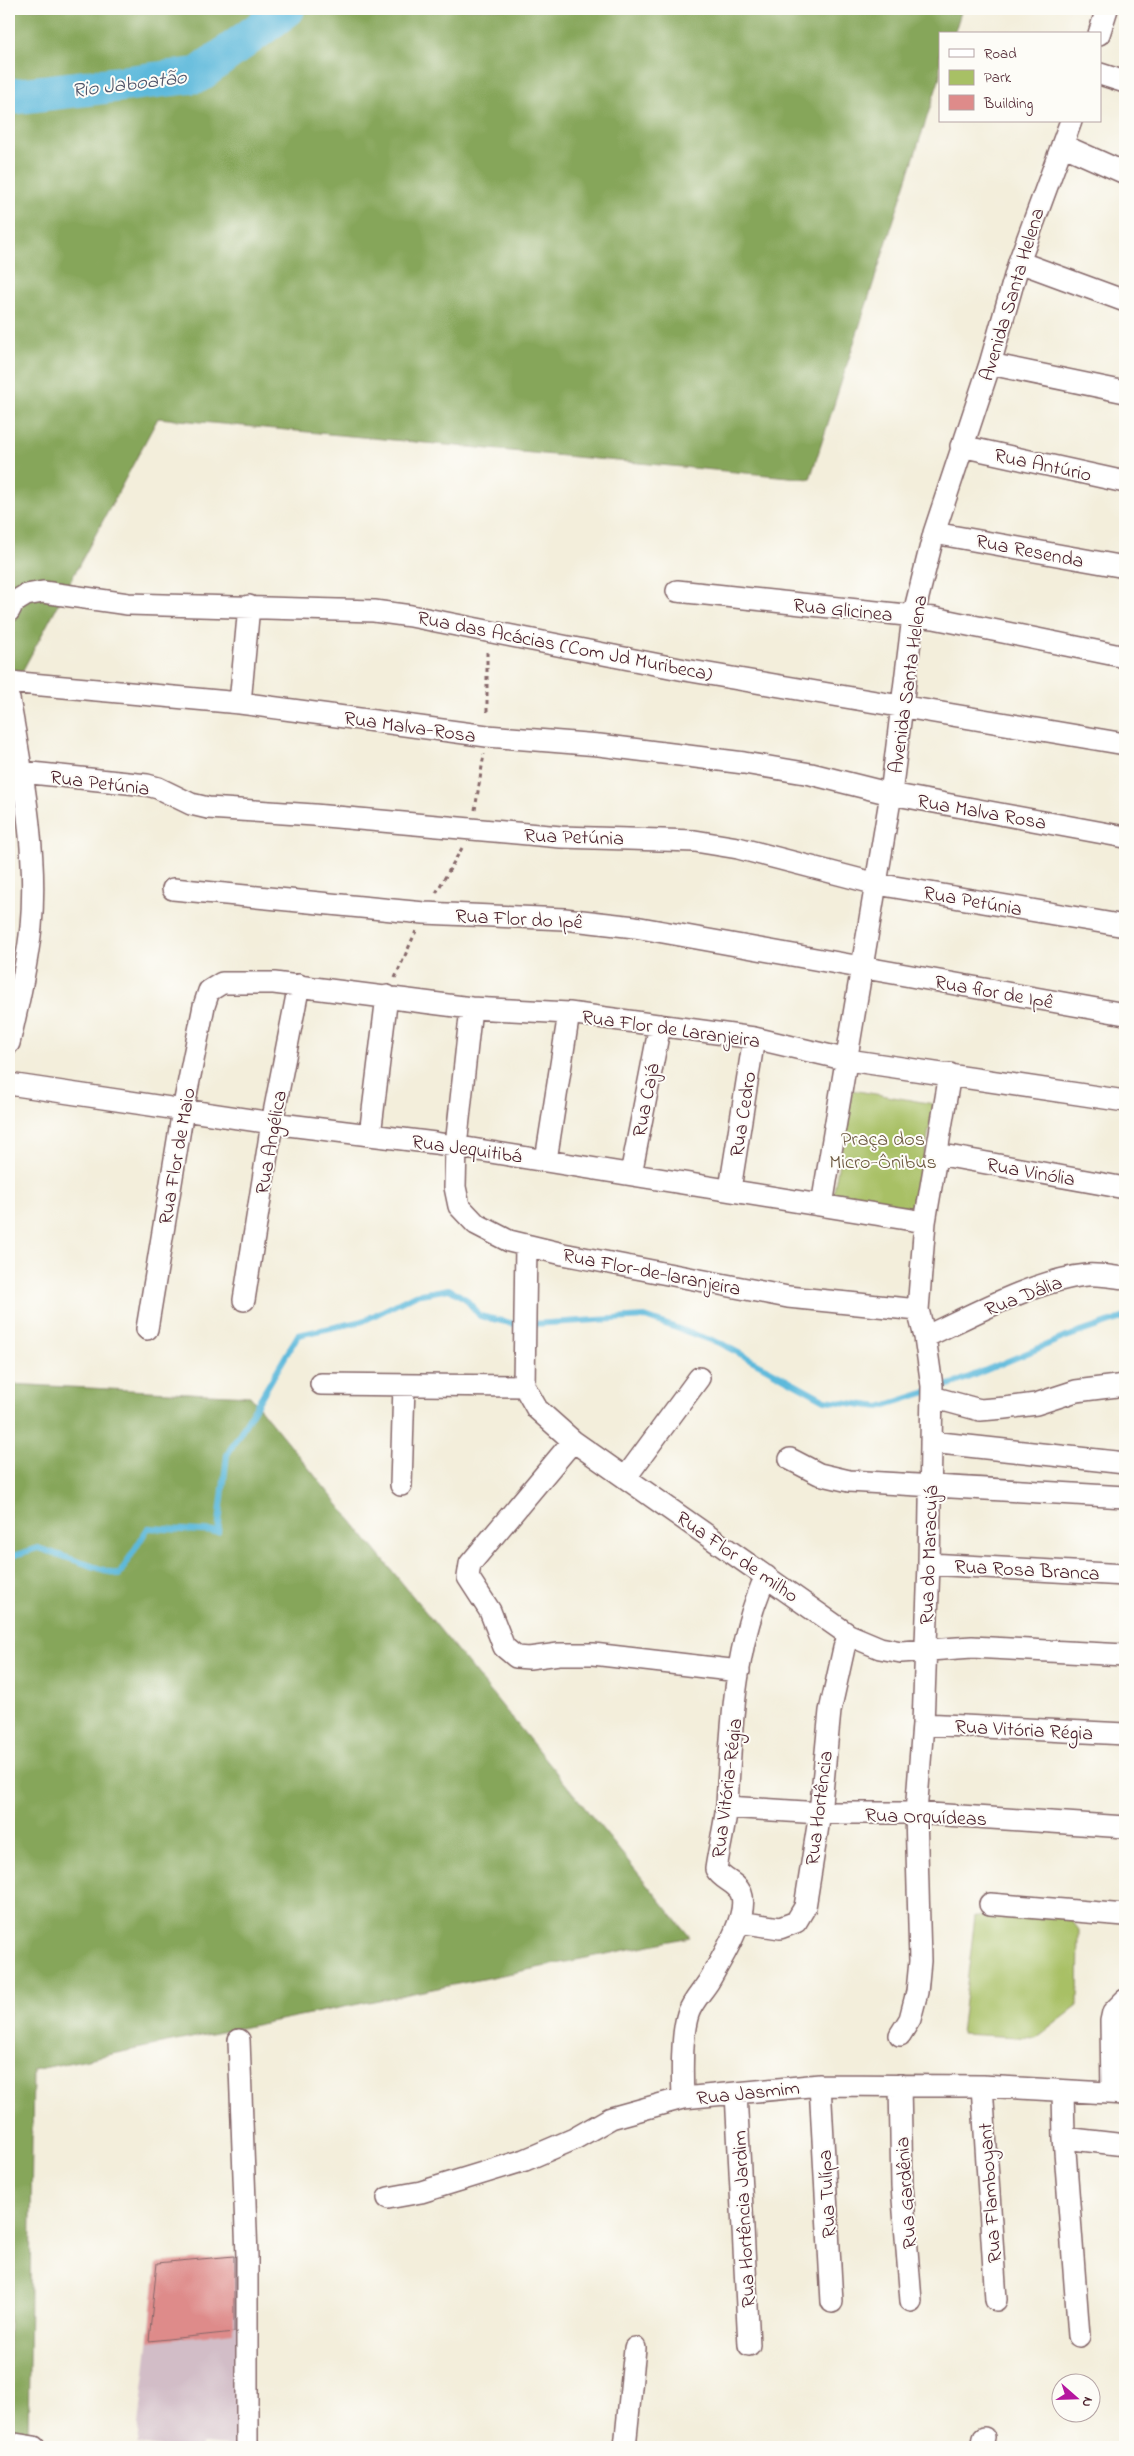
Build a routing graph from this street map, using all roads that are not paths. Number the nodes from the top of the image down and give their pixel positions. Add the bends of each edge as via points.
1 (1107, 9) edge
2 (1100, 32) edge
3 (1102, 75) edge
4 (1125, 82) edge
5 (1070, 122) edge
6 (1062, 145) junction
7 (1125, 173) edge
8 (1019, 262) junction
9 (1125, 301) edge
10 (990, 364) junction
11 (1125, 392) edge
12 (962, 446) junction
13 (1125, 482) edge
14 (934, 532) junction
15 (1125, 567) edge
16 (677, 591) dead end
17 (249, 606) junction
18 (9, 611) edge
19 (913, 617) junction
20 (1125, 657) edge
21 (9, 682) edge
22 (9, 699) edge
23 (240, 703) junction
24 (902, 706) junction
25 (1125, 744) edge
26 (22, 772) junction
27 (811, 774) joint
28 (891, 794) junction
29 (1125, 837) edge
30 (877, 884) junction
31 (173, 889) dead end
32 (1125, 926) edge
33 (863, 968) junction
34 (299, 985) junction
35 (214, 986) joint
36 (387, 996) junction
37 (471, 1008) junction
38 (569, 1013) junction
39 (1125, 1014) edge
40 (660, 1025) junction
41 (754, 1038) junction
42 (9, 1043) edge
43 (848, 1060) junction
44 (950, 1074) junction
45 (9, 1084) edge
46 (1125, 1101) edge
47 (184, 1110) junction
48 (272, 1123) junction
49 (370, 1134) junction
50 (456, 1146) junction
51 (937, 1154) junction
52 (546, 1160) junction
53 (631, 1174) junction
54 (1125, 1188) edge
55 (730, 1189) junction
56 (822, 1205) junction
57 (925, 1222) junction
58 (526, 1245) junction
59 (1125, 1278) edge
60 (244, 1300) dead end
61 (918, 1310) junction
62 (147, 1329) dead end
63 (925, 1337) junction
64 (699, 1378) dead end
65 (321, 1384) dead end
66 (404, 1385) junction
67 (1125, 1385) edge
68 (524, 1386) junction
69 (932, 1392) junction
70 (573, 1441) junction
71 (931, 1442) junction
72 (790, 1459) dead end
73 (1125, 1463) edge
74 (626, 1477) junction
75 (401, 1485) dead end
76 (930, 1485) junction
77 (1125, 1497) edge
78 (929, 1564) junction
79 (1125, 1574) edge
80 (766, 1576) junction
81 (849, 1635) junction
82 (925, 1650) junction
83 (1125, 1655) edge
84 (739, 1671) junction
85 (923, 1724) junction
86 (1125, 1734) edge
87 (726, 1807) junction
88 (820, 1813) junction
89 (916, 1813) junction
90 (1125, 1827) edge
91 (990, 1904) dead end
92 (1125, 1915) edge
93 (739, 1922) junction
94 (1125, 2000) edge
95 (900, 2035) dead end
96 (239, 2040) dead end
97 (820, 2085) junction
98 (900, 2085) junction
99 (982, 2086) junction
100 (1062, 2092) junction
101 (736, 2093) junction
102 (1119, 2093) edge
103 (684, 2098) junction
104 (1064, 2138) junction
105 (1125, 2145) edge
106 (388, 2198) dead end
107 (996, 2300) dead end
108 (911, 2301) dead end
109 (832, 2302) dead end
110 (1080, 2336) dead end
111 (749, 2345) dead end
112 (635, 2348) dead end
113 (9, 2443) edge
114 (34, 2447) edge
115 (247, 2447) edge
116 (626, 2447) edge

1 - 2 street
3 - 4 street
5 - 6 street, Avenida Santa Helena
6 - 7 street
6 - 8 street, Avenida Santa Helena
8 - 9 street
8 - 10 street, Avenida Santa Helena
10 - 11 street
10 - 12 street, Avenida Santa Helena
12 - 13 street, Rua Antúrio
12 - 14 street, Avenida Santa Helena
14 - 15 street, Rua Resenda
14 - 19 street, Avenida Santa Helena
16 - 19 street, Rua Glicinea
17 - 18 street, Rua das Acácias (Com Jd Muribeca) via 128,604 43,592 26,595 13,603
17 - 23 street
17 - 24 street, Rua das Acácias (Com Jd Muribeca) via 374,611 411,616 676,668
19 - 20 street, Rua Glicinea via 934,618
19 - 24 street, Avenida Santa Helena
21 - 23 street, Rua Malva-Rosa
22 - 26 street
23 - 27 street, Rua Malva-Rosa via 487,736 609,746
24 - 25 street, Rua das Acácias (Com Jd Muribeca)
24 - 28 street, Avenida Santa Helena
26 - 30 street, Rua Petúnia via 153,786 190,804 208,808 561,837 695,841 738,848
26 - 42 street via 31,860 31,925 26,967
27 - 28 street, Rua Malva Rosa
28 - 29 street, Rua Malva Rosa
28 - 30 street, Avenida Santa Helena
30 - 32 street, Rua Petúnia
30 - 33 street, Avenida Santa Helena
31 - 33 street, Rua Flor do Ipê via 424,913 564,919 635,926
33 - 39 street, Rua flor de Ipê
33 - 43 street, Avenida Santa Helena
34 - 35 street, Rua Flor de Laranjeira via 242,982
34 - 36 street, Rua Flor de Laranjeira
34 - 48 street, Rua Angélica
35 - 47 street, Rua Flor de Maio via 204,1006
36 - 37 street, Rua Flor de Laranjeira
36 - 49 street
37 - 38 street, Rua Flor de Laranjeira
37 - 50 street, Rua Flor-de-laranjeira
38 - 40 street, Rua Flor de Laranjeira
38 - 52 street
40 - 41 street, Rua Flor de Laranjeira
40 - 53 street, Rua Cajá
41 - 43 street, Rua Flor de Laranjeira
41 - 55 street, Rua Cedro
43 - 44 street, Rua Flor de Laranjeira
43 - 56 street, Avenida Santa Helena
44 - 46 street, Rua Flor de Laranjeira
44 - 51 street, Rua do Maracujá
45 - 47 street, Rua Jequitibá
47 - 48 street, Rua Jequitibá
47 - 62 street, Rua Flor de Maio
48 - 49 street, Rua Jequitibá
48 - 60 street, Rua Angélica
49 - 50 street, Rua Jequitibá
50 - 52 street, Rua Jequitibá
50 - 58 street, Rua Flor-de-laranjeira via 454,1187 459,1206 476,1224 495,1235
51 - 54 street, Rua Vinólia
51 - 57 street, Rua do Maracujá
52 - 53 street, Rua Jequitibá
53 - 55 street, Rua Jequitibá
55 - 56 street, Rua Jequitibá
56 - 57 street, Rua Jequitibá
57 - 61 street, Rua do Maracujá
58 - 61 street, Rua Flor-de-laranjeira via 788,1297
58 - 68 street
59 - 63 street, Rua Dália via 1089,1274 1066,1278 1009,1299
61 - 63 street, Rua do Maracujá
63 - 69 street, Rua do Maracujá
64 - 74 street
65 - 66 street
66 - 68 street
66 - 75 street
67 - 69 street via 1076,1390 1036,1404 980,1410
68 - 70 street, Rua Flor de milho via 537,1409
69 - 71 street, Rua do Maracujá
70 - 74 street, Rua Flor de milho
70 - 84 street via 470,1564 468,1577 490,1611 504,1647 516,1657 592,1654
71 - 73 street
71 - 76 street, Rua do Maracujá
72 - 76 street via 819,1474 850,1482
74 - 80 street, Rua Flor de milho
76 - 77 street
76 - 78 street, Rua do Maracujá
78 - 79 street, Rua Rosa Branca
78 - 82 street, Rua do Maracujá
80 - 81 street, Rua Flor de milho
80 - 84 street, Rua Vitória-Régia via 754,1603
81 - 82 street, Rua Flor de milho via 880,1648 901,1652
81 - 88 street, Rua Hortência via 830,1711
82 - 83 street, Rua Flor de milho via 972,1647
82 - 85 street, Rua do Maracujá
84 - 87 street, Rua Vitória-Régia
85 - 86 street, Rua Vitória Régia
85 - 89 street, Rua do Maracujá
87 - 88 street, Rua Orquídeas
87 - 93 street, Rua Vitória-Régia via 716,1869 741,1893 743,1905
88 - 89 street, Rua Orquídeas
88 - 93 street, Rua Hortência via 806,1902 796,1922 780,1928
89 - 90 street, Rua Orquídeas
89 - 95 street, Rua do Maracujá via 920,1961 917,1992
91 - 92 street
93 - 103 street, Rua Vitória-Régia via 688,2014 682,2080
94 - 102 street via 1118,2005 1111,2020
96 - 115 street via 247,2257
97 - 98 street, Rua Jasmim
97 - 101 street, Rua Jasmim
97 - 109 street, Rua Tulípa
98 - 99 street, Rua Jasmim
98 - 108 street, Rua Gardênia via 902,2186
99 - 100 street, Rua Jasmim
99 - 107 street, Rua Flamboyant
100 - 102 street, Rua Jasmim
100 - 104 street
101 - 103 street, Rua Jasmim
101 - 111 street, Rua Hortência Jardim
103 - 106 street, Rua Jasmim via 611,2118 574,2139 525,2160 421,2192
104 - 105 street
104 - 110 street
112 - 116 street
113 - 114 street

